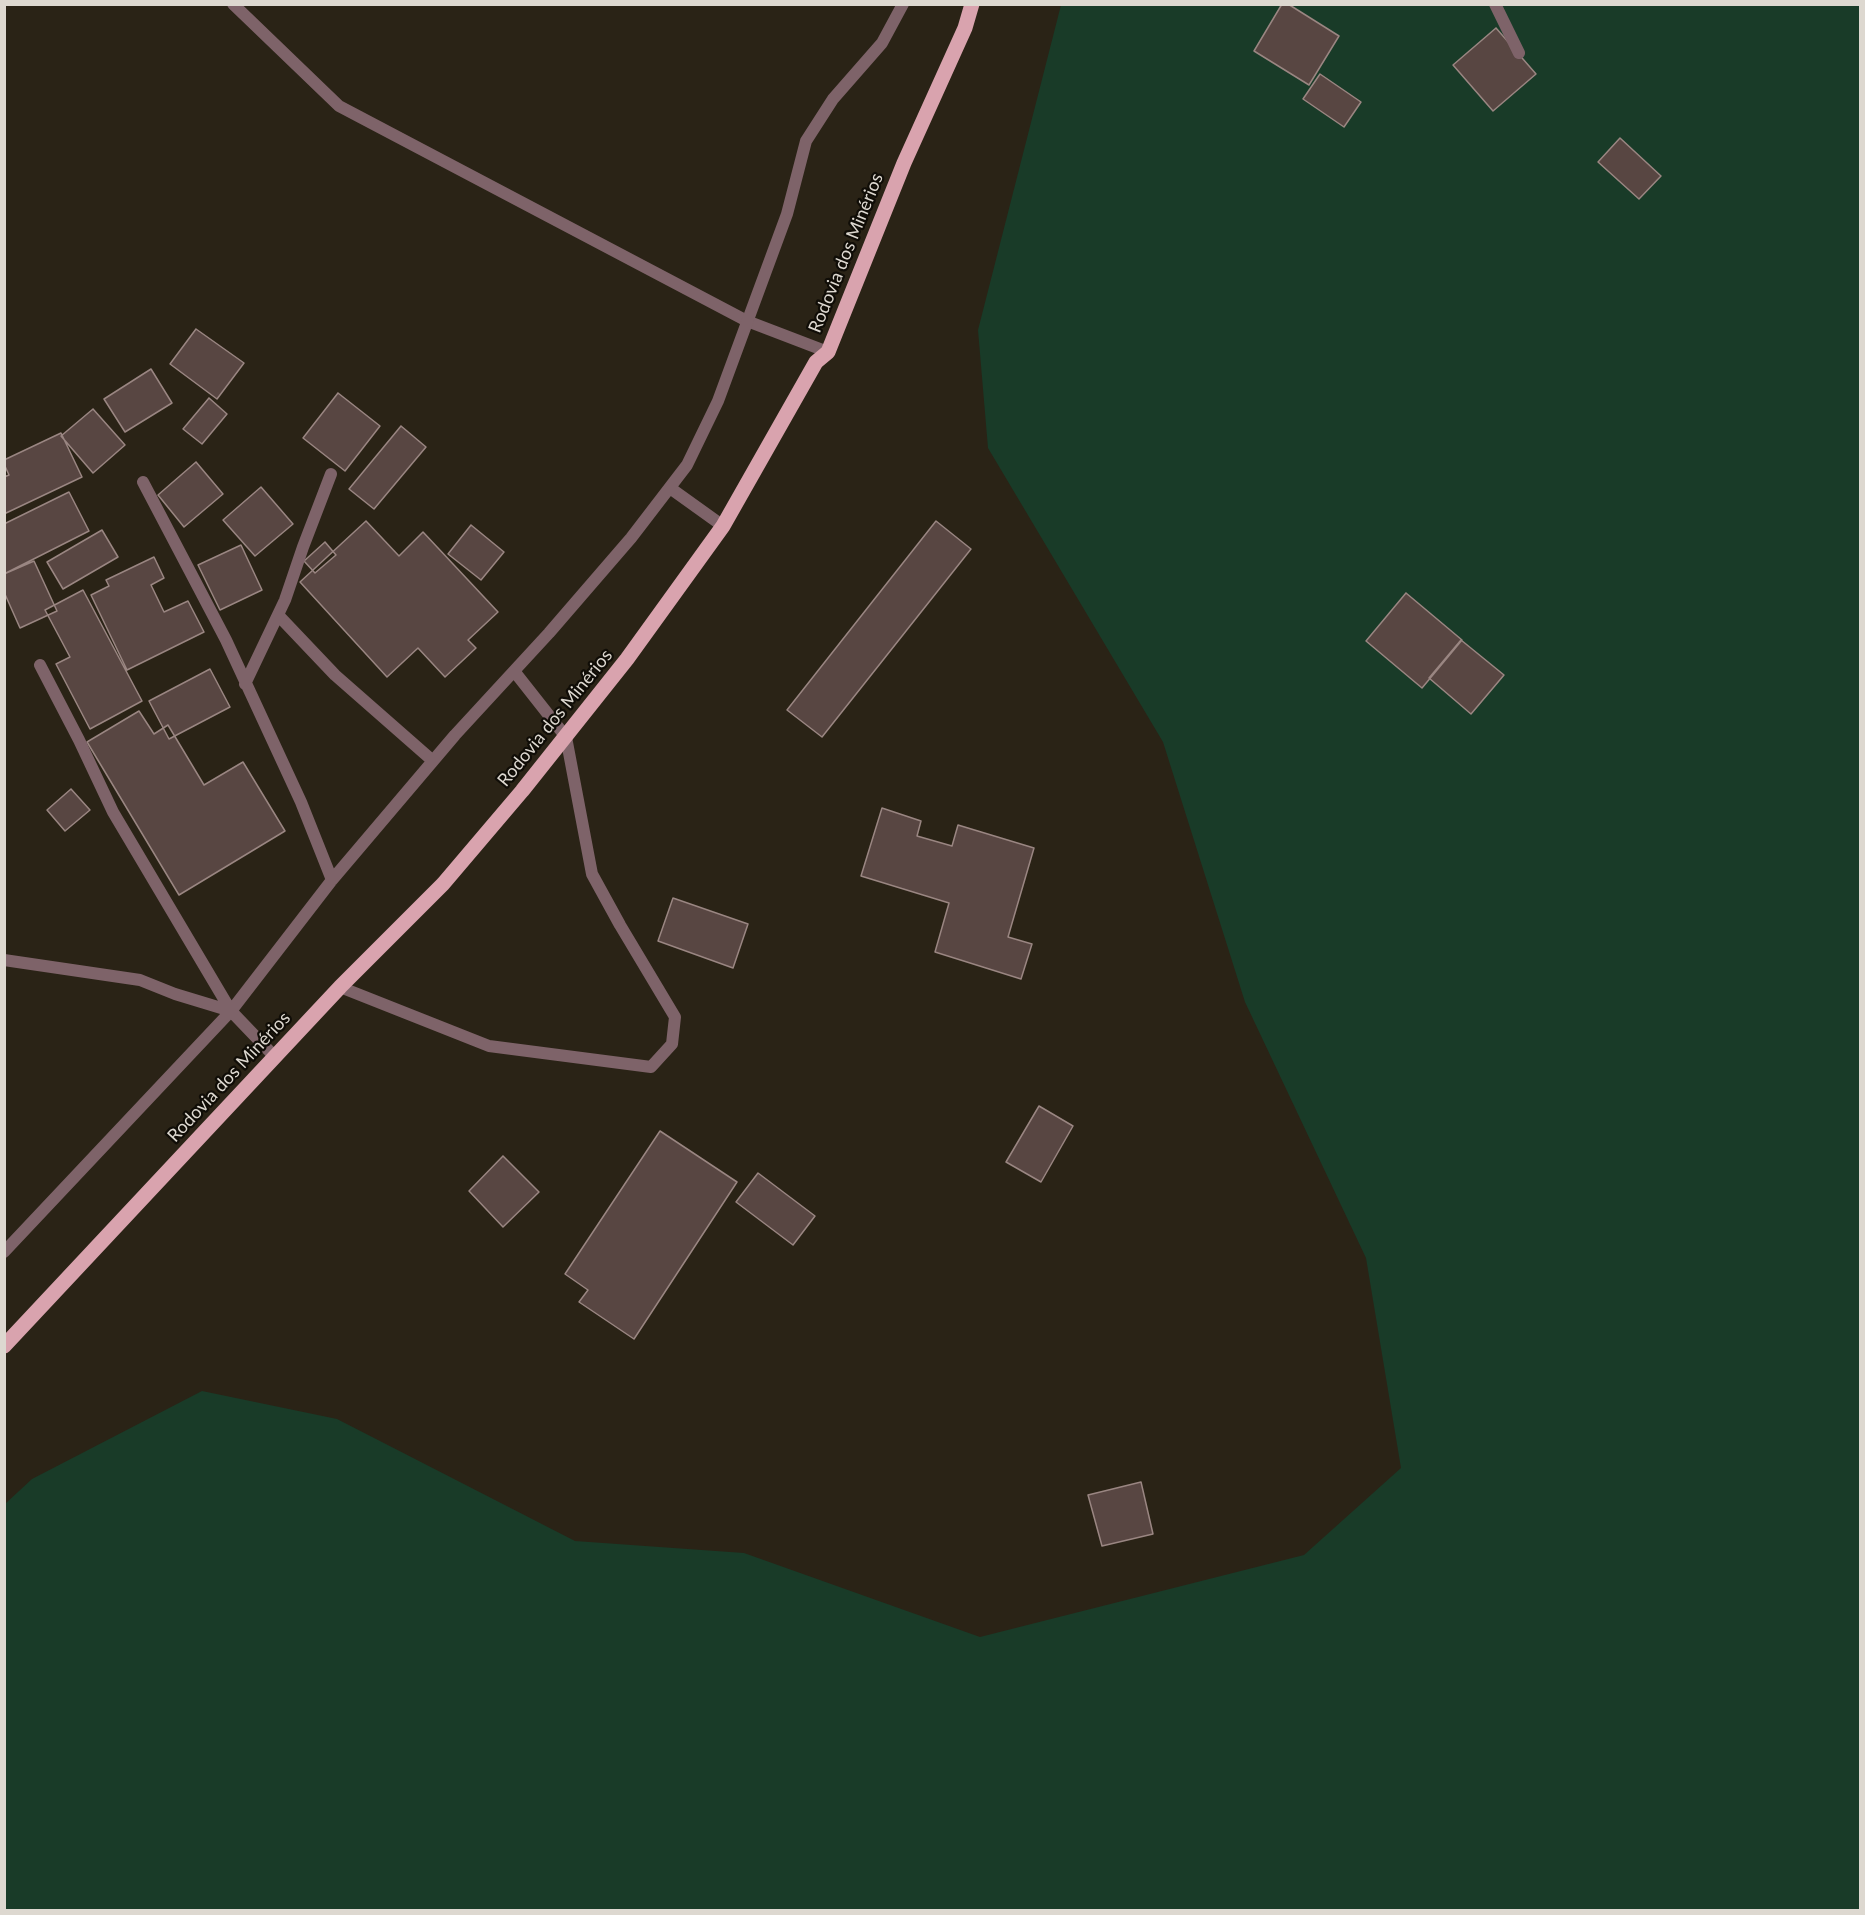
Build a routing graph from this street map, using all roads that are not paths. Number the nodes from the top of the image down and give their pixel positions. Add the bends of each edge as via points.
1 (233, 4) edge
2 (903, 4) edge
3 (972, 4) edge
4 (1496, 4) edge
5 (1519, 53) dead end
6 (747, 321) junction
7 (828, 352) junction
8 (331, 474) dead end
9 (143, 482) dead end
10 (670, 488) junction
11 (723, 526) junction
12 (278, 615) junction
13 (40, 665) dead end
14 (514, 671) junction
15 (245, 684) junction
16 (566, 737) junction
17 (433, 760) junction
18 (332, 880) junction
19 (4, 960) edge
20 (340, 987) junction
21 (231, 1011) junction
22 (275, 1056) junction
23 (4, 1252) edge
24 (4, 1346) edge

1 - 6 street via 339,106
2 - 6 street via 882,43 833,99 806,141 787,214
3 - 7 main road, Rodovia dos Minérios
4 - 5 street
6 - 7 street
6 - 10 street via 718,401 687,465
7 - 11 main road, Rodovia dos Minérios via 816,362
8 - 12 street
9 - 15 street
10 - 11 street
10 - 14 street
11 - 16 main road, Rodovia dos Minérios
12 - 15 street
12 - 17 street via 335,675
13 - 21 street via 113,812
14 - 16 street
14 - 17 street
15 - 18 street via 301,802
16 - 20 main road, Rodovia dos Minérios via 443,885
16 - 20 street via 592,874 675,1017 672,1044 651,1067 489,1046
17 - 18 street
18 - 21 street
19 - 21 street via 140,980
20 - 22 main road, Rodovia dos Minérios
21 - 22 street
21 - 23 street
22 - 24 main road, Rodovia dos Minérios

